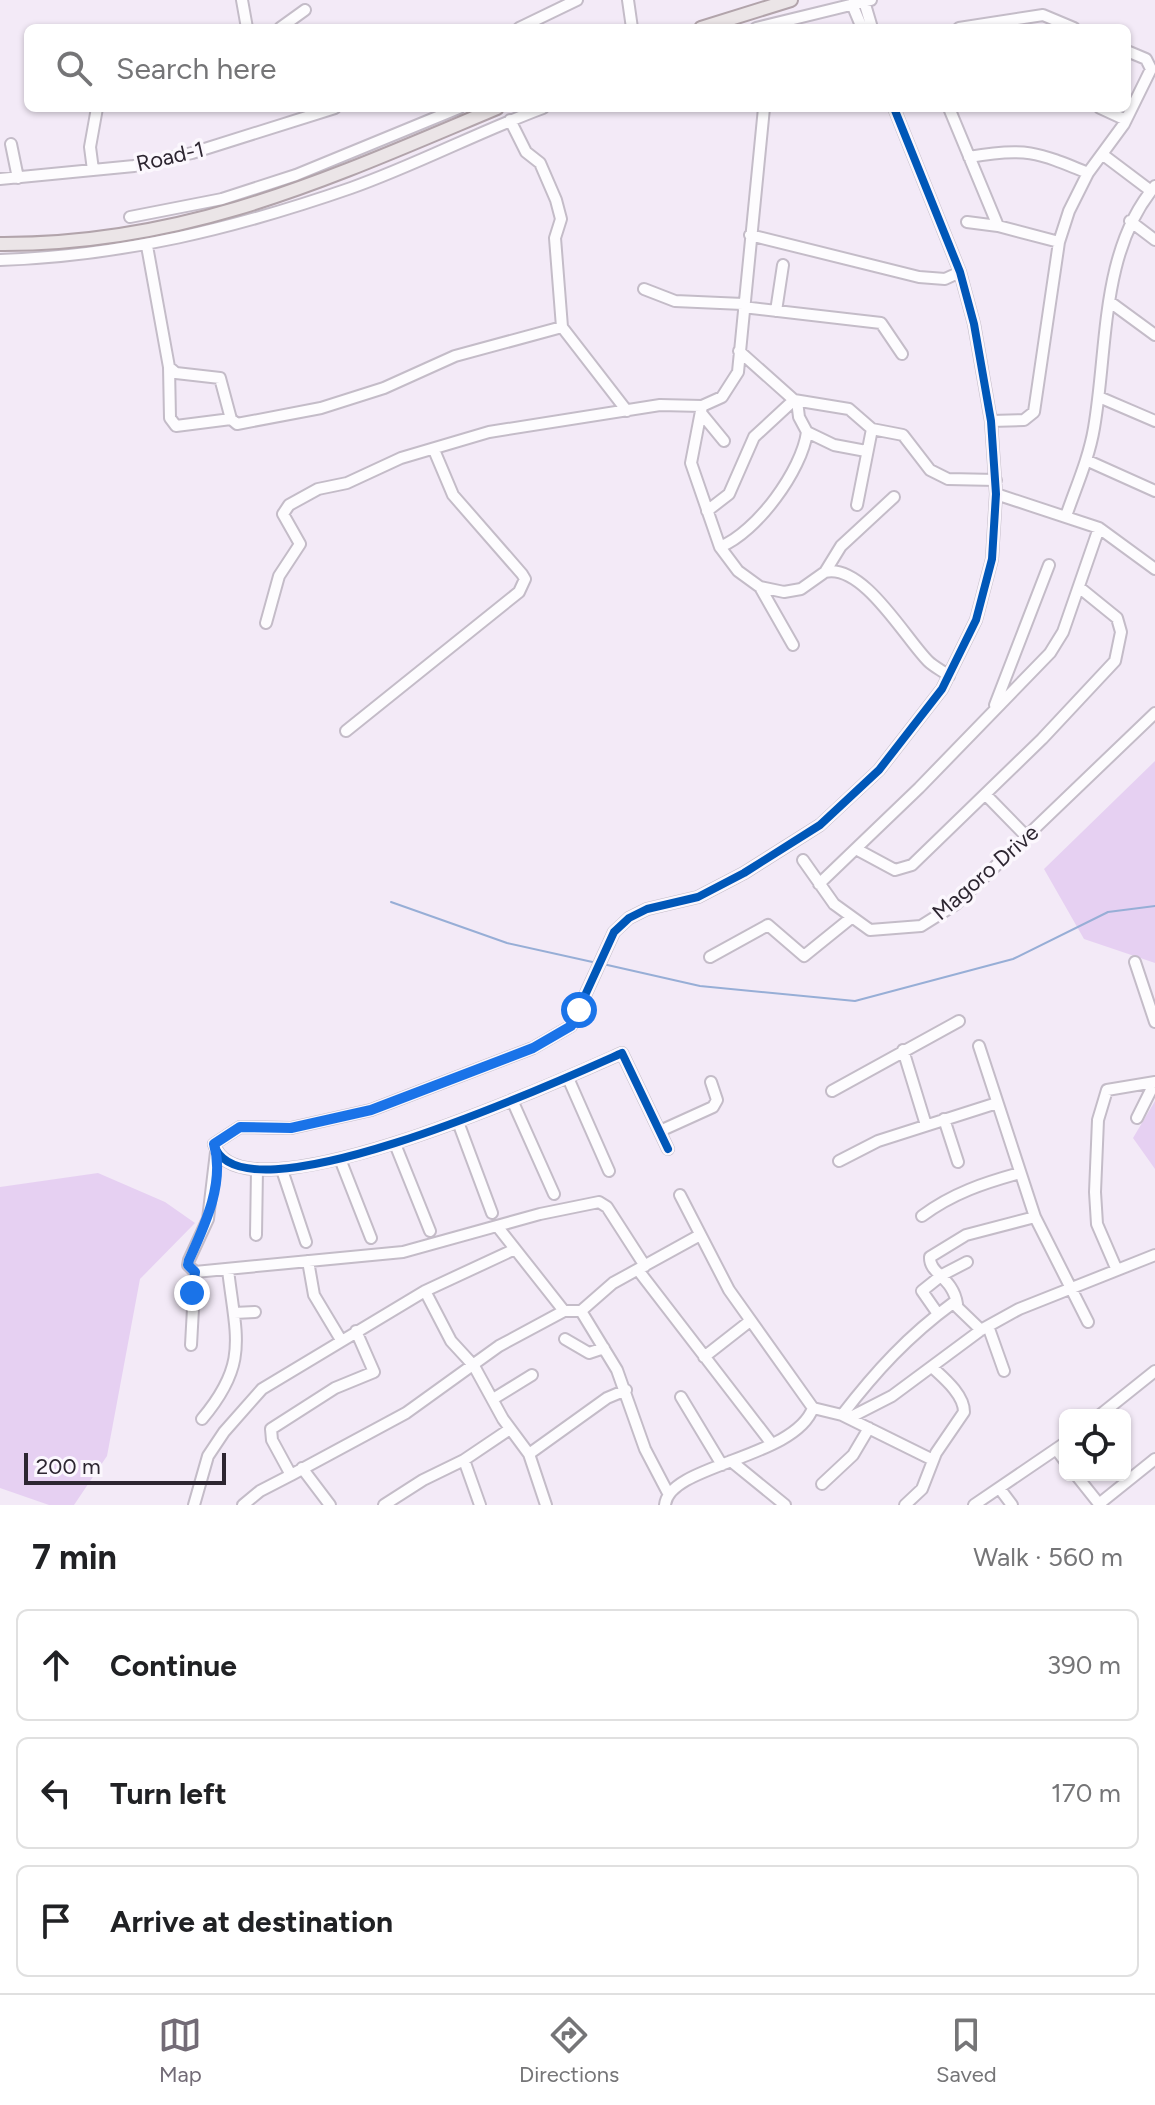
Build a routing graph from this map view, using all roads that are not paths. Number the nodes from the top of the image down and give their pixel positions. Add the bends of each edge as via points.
1 (242, 0) edge
2 (577, 0) edge
3 (628, 0) edge
4 (791, 0) edge
5 (862, 2) edge
6 (305, 10) dead end
7 (246, 24) edge
8 (286, 24) edge
9 (527, 24) edge
10 (631, 24) edge
11 (714, 24) edge
12 (774, 24) edge
13 (862, 24) edge
14 (870, 24) edge
15 (985, 24) edge
16 (1064, 24) edge
17 (1131, 53) edge
18 (1131, 110) edge
19 (96, 112) edge
20 (322, 112) edge
21 (449, 112) edge
22 (487, 112) edge
23 (532, 112) edge
24 (764, 112) edge
25 (896, 112) edge
26 (951, 112) edge
27 (1109, 112) edge
28 (1130, 112) edge
29 (510, 120) junction
30 (1126, 120) junction
31 (11, 144) dead end
32 (1102, 154) junction
33 (969, 157) junction
34 (93, 170) dead end
35 (1088, 173) junction
36 (18, 178) junction
37 (0, 179) edge
38 (1153, 188) edge
39 (130, 217) dead end
40 (1130, 221) junction
41 (967, 222) dead end
42 (998, 226) junction
43 (750, 235) junction
44 (1155, 240) edge
45 (1059, 242) junction
46 (0, 244) edge
47 (147, 246) junction
48 (0, 260) edge
49 (783, 265) dead end
50 (960, 272) junction
51 (644, 289) dead end
52 (1110, 302) junction
53 (743, 306) junction
54 (776, 311) junction
55 (562, 327) junction
56 (1155, 335) edge
57 (739, 351) junction
58 (902, 354) dead end
59 (172, 373) junction
60 (1099, 397) junction
61 (795, 401) junction
62 (701, 410) junction
63 (627, 411) junction
64 (231, 419) junction
65 (991, 421) junction
66 (1155, 421) edge
67 (872, 429) junction
68 (807, 432) junction
69 (724, 441) dead end
70 (434, 450) junction
71 (866, 451) junction
72 (1086, 460) junction
73 (996, 480) junction
74 (1155, 491) edge
75 (996, 494) junction
76 (894, 497) dead end
77 (857, 505) dead end
78 (707, 511) junction
79 (1066, 516) junction
80 (1099, 528) junction
81 (720, 547) junction
82 (1153, 563) edge
83 (1049, 565) dead end
84 (825, 572) junction
85 (760, 587) junction
86 (1080, 588) junction
87 (784, 592) junction
88 (770, 604) junction
89 (266, 623) dead end
90 (793, 645) dead end
91 (949, 676) junction
92 (995, 707) junction
93 (1155, 713) edge
94 (346, 731) dead end
95 (986, 795) junction
96 (1027, 837) junction
97 (856, 849) junction
98 (803, 860) dead end
99 (819, 884) junction
100 (851, 918) junction
101 (710, 957) dead end
102 (1135, 962) dead end
103 (959, 1021) dead end
104 (1155, 1022) edge
105 (979, 1046) dead end
106 (903, 1050) junction
107 (568, 1078) junction
108 (711, 1082) dead end
109 (1155, 1082) edge
110 (832, 1091) dead end
111 (512, 1100) junction
112 (997, 1103) junction
113 (1137, 1118) dead end
114 (944, 1119) junction
115 (458, 1122) junction
116 (926, 1125) junction
117 (660, 1131) junction
118 (395, 1144) junction
119 (668, 1149) dead end
120 (216, 1152) junction
121 (340, 1159) junction
122 (839, 1161) dead end
123 (958, 1162) dead end
124 (257, 1169) junction
125 (282, 1170) junction
126 (609, 1171) dead end
127 (1020, 1173) junction
128 (554, 1194) dead end
129 (680, 1195) dead end
130 (492, 1213) dead end
131 (922, 1216) dead end
132 (1035, 1217) junction
133 (497, 1226) junction
134 (430, 1231) dead end
135 (256, 1235) dead end
136 (700, 1235) junction
137 (371, 1238) dead end
138 (306, 1242) dead end
139 (513, 1250) junction
140 (1155, 1255) edge
141 (308, 1261) junction
142 (967, 1262) dead end
143 (642, 1268) junction
144 (1116, 1268) junction
145 (228, 1270) junction
146 (195, 1272) junction
147 (942, 1275) junction
148 (1072, 1285) junction
149 (425, 1291) junction
150 (957, 1304) junction
151 (564, 1311) junction
152 (581, 1311) junction
153 (255, 1312) dead end
154 (234, 1313) junction
155 (938, 1314) junction
156 (750, 1321) junction
157 (1088, 1322) dead end
158 (985, 1328) junction
159 (356, 1331) junction
160 (565, 1339) dead end
161 (341, 1340) junction
162 (191, 1345) dead end
163 (604, 1348) junction
164 (704, 1357) junction
165 (474, 1366) junction
166 (933, 1368) junction
167 (1004, 1371) dead end
168 (1155, 1371) edge
169 (532, 1375) dead end
170 (626, 1390) junction
171 (681, 1397) dead end
172 (493, 1399) junction
173 (813, 1408) junction
174 (1108, 1409) edge
175 (846, 1416) junction
176 (202, 1419) dead end
177 (869, 1428) junction
178 (510, 1429) junction
179 (772, 1444) junction
180 (1059, 1447) edge
181 (529, 1454) junction
182 (464, 1460) junction
183 (933, 1460) junction
184 (726, 1463) junction
185 (1152, 1466) edge
186 (302, 1468) junction
187 (291, 1475) junction
188 (1081, 1481) edge
189 (822, 1484) dead end
190 (1000, 1489) junction
191 (663, 1501) edge
192 (194, 1505) edge
193 (243, 1505) edge
194 (330, 1505) edge
195 (384, 1505) edge
196 (480, 1505) edge
197 (546, 1505) edge
198 (785, 1505) edge
199 (905, 1505) edge
200 (974, 1505) edge
201 (1012, 1505) edge
202 (1099, 1505) edge

1 - 7 street
2 - 9 street
3 - 10 street
4 - 11 main road
5 - 12 street
5 - 13 street
5 - 14 street
6 - 8 street
15 - 16 street via 1043,15
17 - 18 street via 1146,59 1151,69
19 - 34 street via 90,147
20 - 36 street, Road-1 via 134,166
21 - 39 street via 296,175 222,199
22 - 46 main road via 232,212 92,239
23 - 29 street
24 - 43 street
25 - 50 street
26 - 33 street
27 - 30 street
28 - 30 street
29 - 47 street via 352,187 230,227
29 - 55 street via 526,152 540,163 561,219 555,238
30 - 32 street
31 - 36 street
32 - 35 street
32 - 38 street
33 - 35 street via 1032,151
33 - 42 street
35 - 45 street
36 - 37 street, Road-1
38 - 40 street
40 - 44 street
40 - 52 street
41 - 42 street
42 - 45 street
43 - 50 street via 919,277 945,279
43 - 53 street
45 - 65 street via 1034,412 1024,420
47 - 48 street
47 - 59 street
49 - 54 street
50 - 65 street
51 - 53 street via 675,301
52 - 56 street
52 - 60 street
53 - 54 street
53 - 57 street
54 - 58 street via 881,323
55 - 63 street
55 - 64 street via 455,356 384,388 321,408 237,424
57 - 61 street
57 - 62 street via 738,372 729,389
59 - 64 street via 220,378
59 - 64 street via 170,418 176,426
60 - 66 street
60 - 72 street
61 - 67 street via 849,409
61 - 68 street
61 - 78 street via 754,437 729,494
62 - 63 street via 666,405
62 - 69 street
62 - 78 street via 691,463
63 - 70 street via 489,432
65 - 73 street
67 - 71 street
67 - 73 street via 903,435 921,462 948,479
68 - 71 street via 834,445
68 - 81 street via 803,455 782,490 732,543
70 - 89 street via 318,489 289,505 283,514 300,544 279,576
70 - 94 street via 453,495 522,574 524,584
71 - 77 street
72 - 74 street
72 - 79 street
73 - 75 street
75 - 79 street
75 - 91 street via 992,559 976,620
76 - 84 street via 841,546
78 - 81 street
79 - 80 street
80 - 82 street
80 - 86 street
81 - 85 street via 738,571
83 - 92 street
84 - 87 street via 801,589
84 - 91 street via 848,575 872,595 928,661
85 - 87 street
85 - 88 street
86 - 92 street via 1057,643
86 - 95 street via 1117,618 1121,632 1115,661
87 - 88 street
88 - 90 street
91 - 120 street via 915,727 852,798 820,825 698,897 629,918 614,932 571,1026 533,1048 371,1110 291,1128 240,1127 214,1144
92 - 97 street
93 - 96 street, Magoro Drive
95 - 96 street
95 - 97 street via 904,869 895,870
96 - 100 street, Magoro Drive via 956,904 921,926 870,930
97 - 99 street
98 - 99 street
99 - 100 street
100 - 101 street via 804,956 768,925
102 - 104 street
103 - 106 street
105 - 112 street
106 - 110 street
106 - 116 street
107 - 111 street
107 - 117 street via 622,1053
107 - 126 street
108 - 117 street via 717,1100 713,1107
109 - 113 street
109 - 144 street via 1107,1090 1098,1120 1097,1224
111 - 115 street
111 - 128 street
112 - 114 street
112 - 127 street
114 - 116 street
114 - 123 street
115 - 118 street
115 - 130 street
116 - 122 street
117 - 119 street
118 - 121 street
118 - 134 street
120 - 124 street
120 - 146 street via 208,1219 188,1265
121 - 125 street
121 - 137 street
124 - 125 street
124 - 135 street
125 - 138 street
127 - 131 street via 975,1185
127 - 132 street
129 - 136 street
132 - 147 street via 966,1235 934,1254 930,1265
132 - 148 street
133 - 139 street
133 - 141 street via 403,1252
133 - 143 street via 599,1202
136 - 143 street
136 - 156 street
139 - 149 street
139 - 151 street
140 - 144 street
141 - 145 street
141 - 161 street via 314,1295
142 - 147 street
143 - 152 street via 610,1285
143 - 164 street
144 - 148 street
145 - 146 street
145 - 154 street
146 - 162 street
147 - 150 street via 952,1285
147 - 155 street via 922,1291
148 - 157 street
148 - 158 street
149 - 159 street
149 - 165 street via 451,1341
150 - 155 street
150 - 158 street
151 - 152 street
151 - 165 street via 499,1346
152 - 163 street
153 - 154 street
154 - 176 street via 235,1370
155 - 175 street via 881,1364
156 - 164 street
156 - 173 street
158 - 166 street
158 - 167 street
159 - 161 street
159 - 187 street via 374,1372 335,1388 271,1429
160 - 163 street via 589,1353
161 - 192 street via 248,1403 208,1456
163 - 170 street
164 - 179 street
165 - 172 street
165 - 186 street via 406,1413
166 - 175 street
166 - 183 street via 965,1405
168 - 174 street
169 - 172 street
170 - 181 street
170 - 191 street
171 - 184 street
172 - 178 street
173 - 175 street
173 - 179 street via 796,1430
175 - 177 street
177 - 183 street
177 - 189 street via 853,1455
178 - 181 street
178 - 182 street
179 - 184 street
180 - 190 street
181 - 197 street
182 - 195 street
182 - 196 street
183 - 199 street via 922,1489
184 - 191 street via 695,1475
184 - 198 street
185 - 202 street
186 - 187 street
186 - 194 street
187 - 193 street
188 - 202 street
190 - 200 street
190 - 201 street

